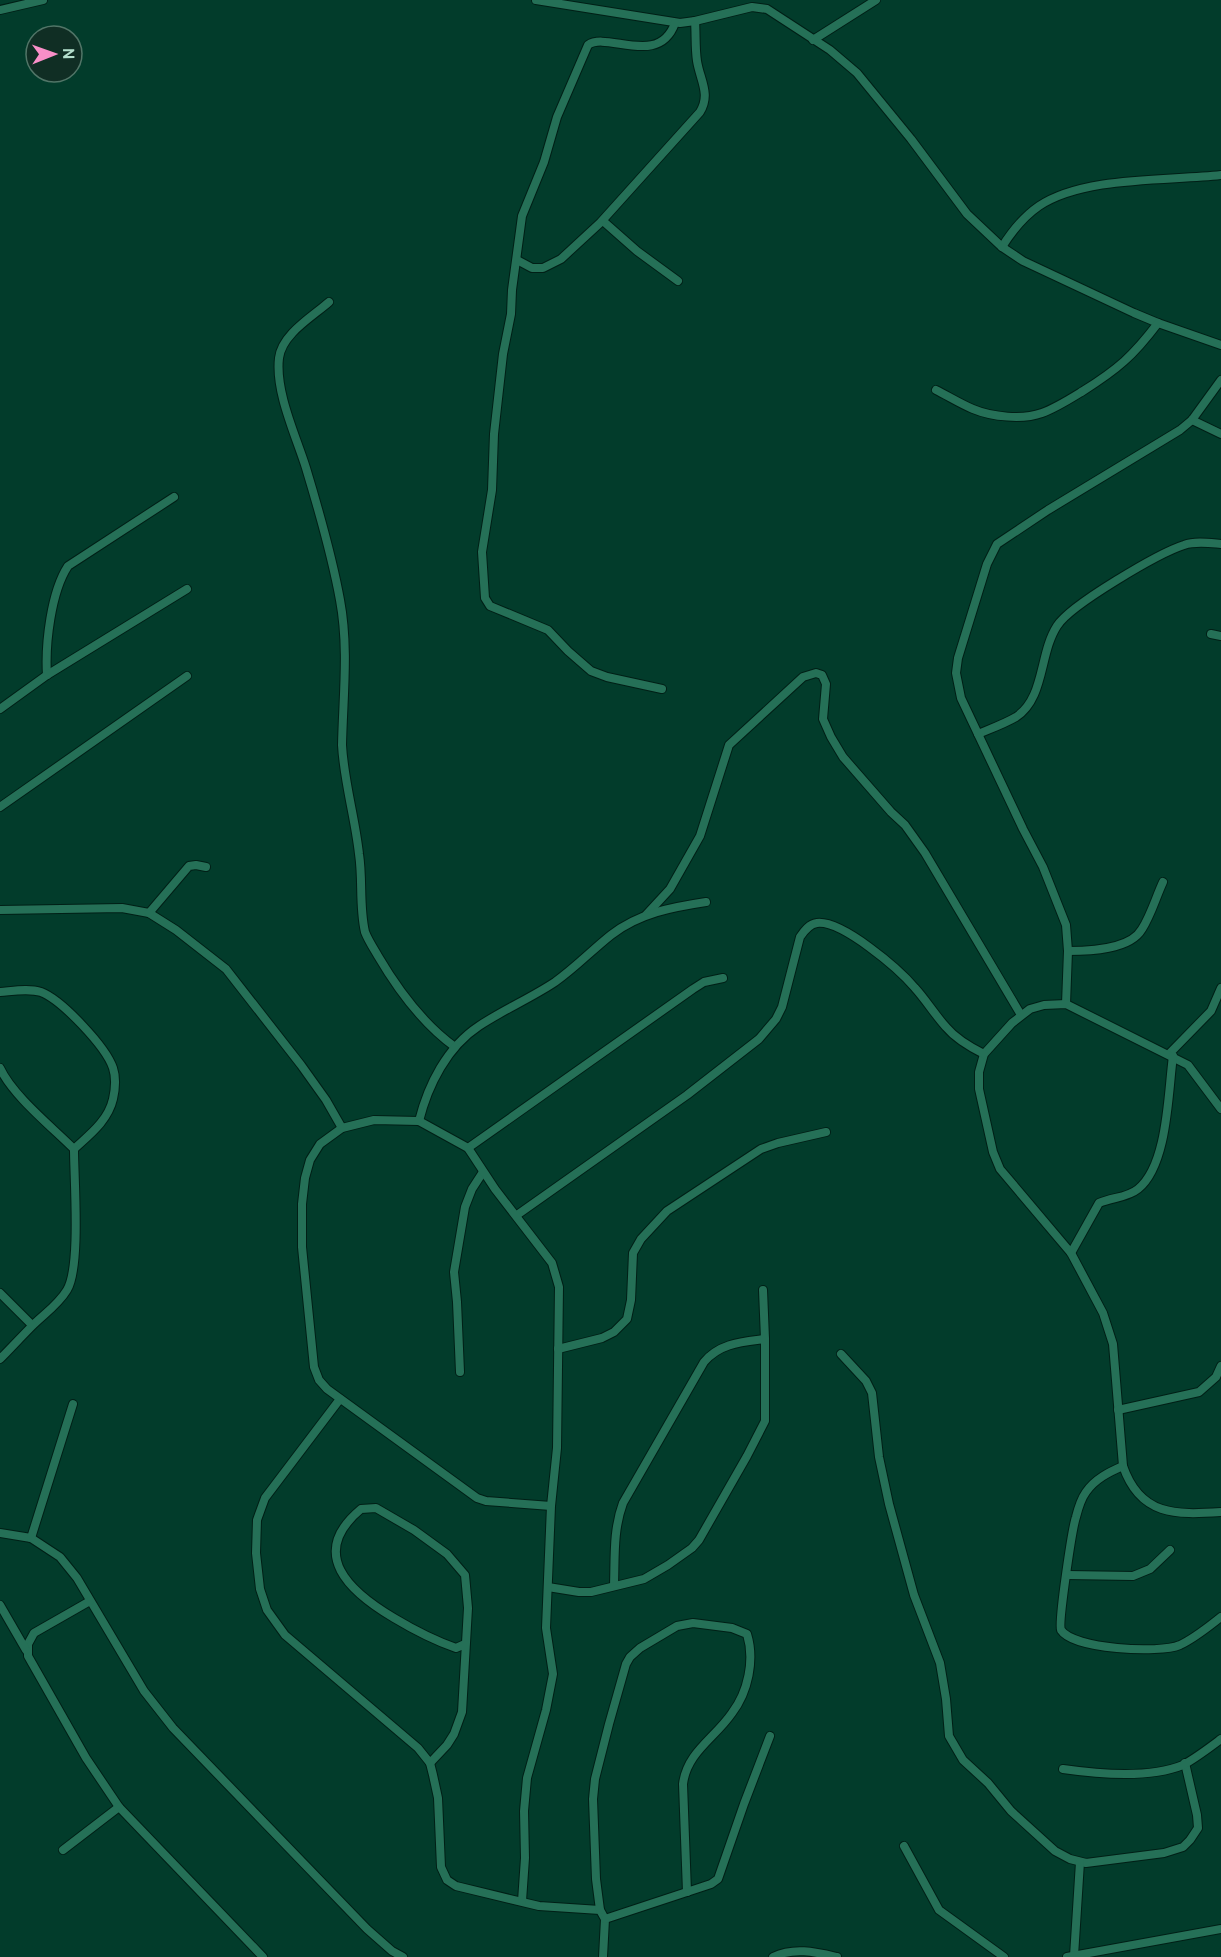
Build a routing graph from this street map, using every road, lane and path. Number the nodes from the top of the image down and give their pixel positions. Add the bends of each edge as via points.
1 (44, 0) edge
2 (536, 0) edge
3 (876, 0) edge
4 (0, 10) edge
5 (695, 21) junction
6 (675, 23) junction
7 (813, 40) junction
8 (1221, 175) edge
9 (603, 220) junction
10 (1002, 247) junction
11 (517, 260) junction
12 (678, 281) dead end
13 (329, 302) dead end
14 (1158, 323) junction
15 (1221, 345) edge
16 (1221, 380) edge
17 (936, 390) dead end
18 (1192, 420) junction
19 (1221, 434) edge
20 (174, 497) dead end
21 (1221, 544) edge
22 (186, 589) dead end
23 (1211, 634) dead end
24 (1221, 636) edge
25 (47, 675) junction
26 (187, 676) dead end
27 (662, 689) dead end
28 (0, 710) edge
29 (978, 734) junction
30 (0, 807) edge
31 (206, 867) dead end
32 (1163, 882) dead end
33 (706, 902) dead end
34 (0, 910) edge
35 (149, 913) junction
36 (646, 915) junction
37 (1068, 951) junction
38 (723, 978) dead end
39 (1221, 988) edge
40 (0, 992) edge
41 (1066, 1004) junction
42 (1021, 1015) junction
43 (455, 1047) junction
44 (984, 1054) junction
45 (1171, 1055) junction
46 (0, 1068) edge
47 (1221, 1109) edge
48 (419, 1121) junction
49 (342, 1128) junction
50 (826, 1132) dead end
51 (468, 1148) junction
52 (74, 1149) junction
53 (483, 1172) junction
54 (517, 1215) junction
55 (1071, 1253) junction
56 (0, 1288) edge
57 (763, 1290) dead end
58 (0, 1293) edge
59 (32, 1325) junction
60 (765, 1339) junction
61 (558, 1349) junction
62 (841, 1354) dead end
63 (0, 1359) edge
64 (1221, 1366) edge
65 (460, 1372) dead end
66 (340, 1400) junction
67 (73, 1404) dead end
68 (1118, 1410) junction
69 (1123, 1466) junction
70 (551, 1506) junction
71 (1221, 1512) edge
72 (0, 1533) edge
73 (31, 1538) junction
74 (1170, 1550) dead end
75 (1067, 1575) junction
76 (614, 1585) junction
77 (548, 1587) junction
78 (90, 1601) junction
79 (0, 1605) edge
80 (1221, 1617) edge
81 (465, 1644) junction
82 (26, 1650) junction
83 (770, 1736) dead end
84 (1221, 1739) edge
85 (430, 1763) junction
86 (1185, 1763) junction
87 (1064, 1769) dead end
88 (119, 1807) junction
89 (904, 1846) dead end
90 (63, 1850) dead end
91 (1080, 1862) junction
92 (687, 1892) junction
93 (522, 1901) junction
94 (600, 1910) junction
95 (605, 1918) junction
96 (1221, 1929) edge
97 (1071, 1956) edge
98 (263, 1957) edge
99 (402, 1957) edge
100 (603, 1957) edge
101 (773, 1957) edge
102 (837, 1957) edge
103 (1004, 1957) edge

1 - 4 street
2 - 6 street
3 - 7 street
5 - 6 street
5 - 7 street via 760,7
5 - 9 street via 697,60 706,94 704,106
6 - 11 street via 669,35 645,46 600,41 588,45 522,216
7 - 10 street via 857,73 966,214
8 - 10 street via 1112,184 1063,195 1038,207 1020,222
9 - 11 street via 547,267 532,267
9 - 12 street
10 - 14 street via 1023,261
11 - 27 street via 482,552 486,601 548,630 591,671
13 - 43 street via 289,337 283,345 279,368 285,402 335,574 345,629 343,764 359,853 361,909 366,934 391,977 428,1023
14 - 15 street
14 - 17 street via 1118,369 1040,414 984,412
16 - 18 street
18 - 19 street
18 - 29 street via 1048,510 992,552 956,667 958,691
20 - 25 street via 68,566 57,590 47,639
21 - 29 street via 1185,544 1077,606 1055,628 1034,696 1025,708 1016,717
22 - 25 street
23 - 24 street
25 - 28 street
26 - 30 street
29 - 37 street via 1060,906
31 - 35 street via 189,866
32 - 37 street via 1143,929 1133,939 1108,948
33 - 36 street
34 - 35 street via 122,909
35 - 49 street via 226,969 301,1065
36 - 42 street via 670,889 700,836 729,745 803,677 822,675 826,684 823,719 831,737 843,757 925,853
36 - 43 street via 612,934 552,983 478,1026
37 - 41 street
38 - 51 street via 693,988
39 - 45 street via 1211,1011
40 - 52 street via 35,991 48,996 96,1040 108,1057 115,1080 110,1109
41 - 42 street via 1044,1005
41 - 45 street
42 - 44 street
43 - 48 street via 429,1089
44 - 54 street via 948,1029 888,961 857,938 825,924 814,924 800,937 782,1007 759,1039
44 - 55 street via 979,1089 997,1162
45 - 47 street via 1194,1071
45 - 55 street via 1156,1163 1138,1189 1099,1203
46 - 52 street via 19,1094
48 - 49 street via 374,1120
48 - 51 street
49 - 66 street via 320,1144 310,1160 302,1204 302,1247 314,1367 323,1384
50 - 61 street via 761,1149 667,1211 633,1253 627,1319 602,1338
51 - 53 street
52 - 59 street via 74,1275 67,1290
53 - 54 street
53 - 65 street via 465,1206 454,1272
54 - 61 street via 556,1272 560,1299
55 - 68 street via 1109,1330
56 - 58 street
57 - 60 street
58 - 59 street
59 - 63 street
60 - 76 street via 726,1346 704,1362 623,1503 615,1530
60 - 76 street via 763,1428 711,1521 692,1548 668,1565 644,1578
61 - 70 street
62 - 91 street via 872,1393 889,1504 915,1595 940,1663 951,1743 1024,1824 1062,1856
64 - 68 street via 1216,1377 1199,1392
66 - 70 street via 477,1498
66 - 85 street via 265,1498 257,1520 260,1589 267,1610 285,1635 418,1748
67 - 73 street
68 - 69 street
69 - 71 street via 1134,1487 1153,1506 1180,1513
69 - 75 street via 1105,1475 1085,1493 1074,1521
70 - 77 street
72 - 73 street
73 - 78 street via 60,1557
74 - 75 street via 1150,1569 1133,1576
75 - 80 street via 1060,1624 1066,1634 1079,1640 1122,1649 1163,1650 1179,1646
76 - 77 street via 591,1592
77 - 93 street via 546,1628 553,1674 527,1778
78 - 82 street via 34,1632
78 - 99 street via 144,1691 172,1728 366,1929
79 - 82 street
81 - 81 street via 468,1595 463,1571 434,1543 385,1512 370,1507 361,1509 346,1523 337,1542 337,1561 348,1582 370,1603 429,1639 456,1648
81 - 85 street via 462,1712 450,1740
82 - 88 street via 86,1758
83 - 92 street via 718,1879
84 - 86 street
85 - 93 street via 438,1798 441,1867 447,1880 456,1886
86 - 87 street via 1163,1770 1120,1774
86 - 91 street via 1197,1815 1198,1828 1191,1840 1164,1853
88 - 90 street
88 - 98 street
89 - 103 street via 939,1910
91 - 97 street
92 - 94 street via 684,1772 732,1713 747,1682 750,1665 747,1634 693,1623 677,1626 639,1648 630,1656 621,1677 593,1799
92 - 95 street
93 - 94 street
94 - 95 street
95 - 100 street
96 - 97 street
101 - 102 street via 807,1950

